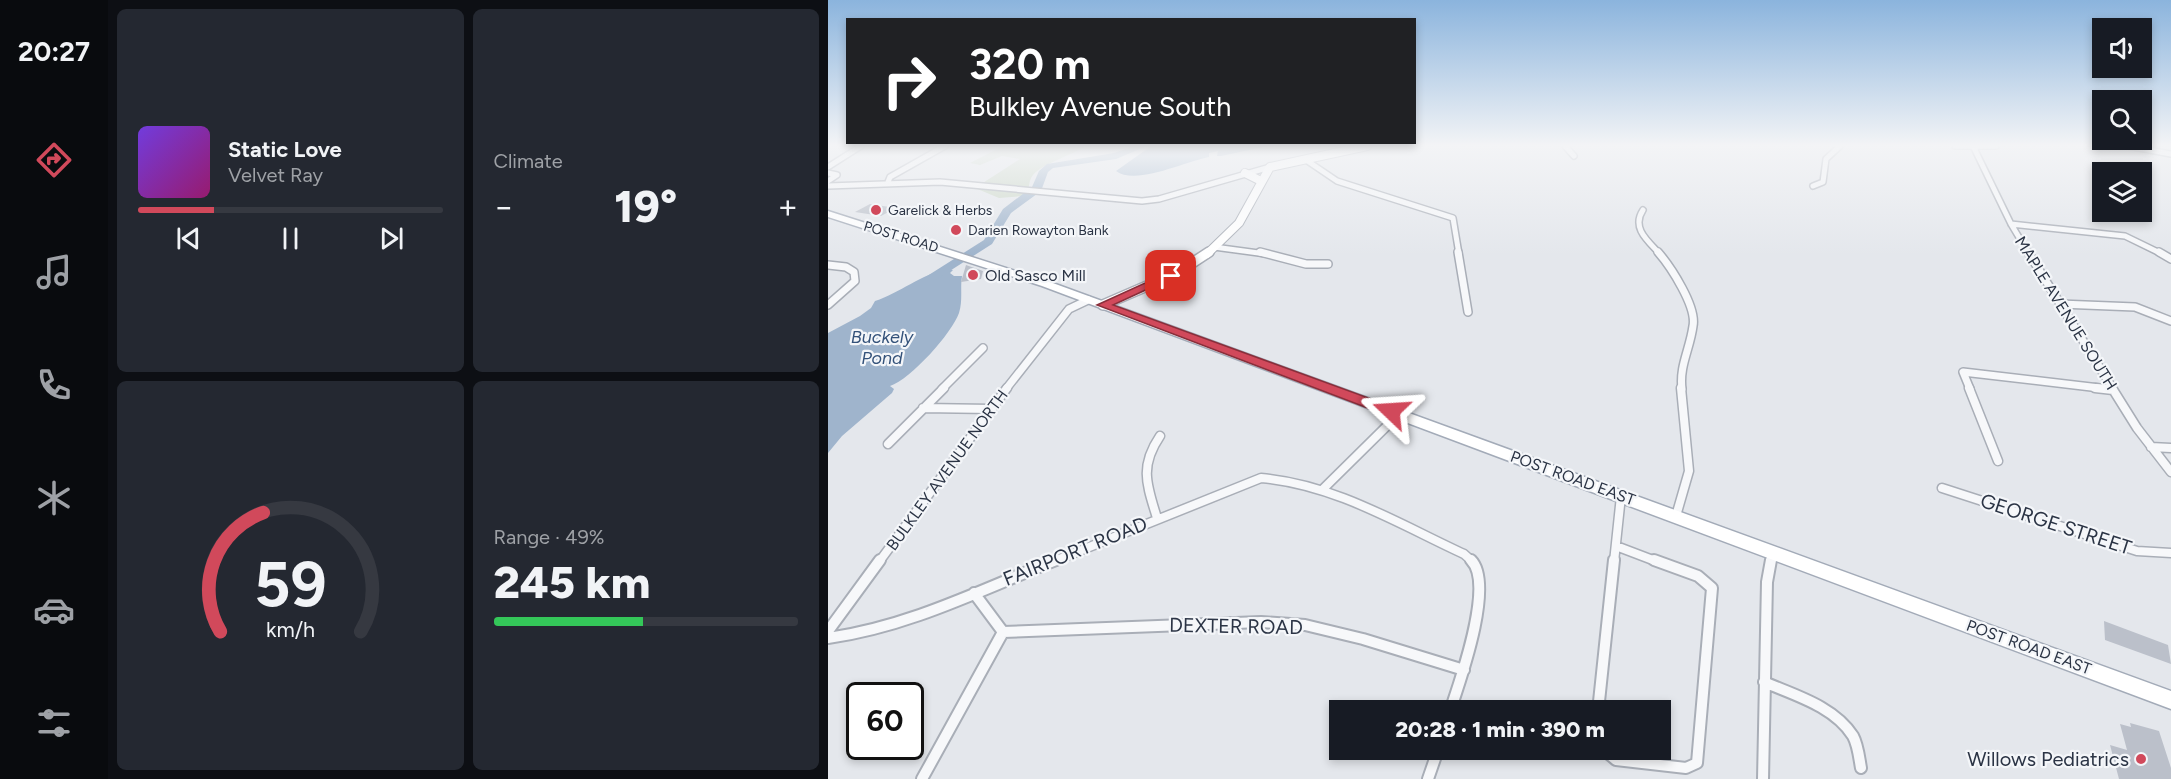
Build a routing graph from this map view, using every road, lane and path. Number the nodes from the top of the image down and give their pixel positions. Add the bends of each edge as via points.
1 (869, 182) edge
2 (943, 182) edge
3 (1214, 182) edge
4 (1258, 182) edge
5 (1341, 182) edge
6 (1822, 182) edge
7 (1990, 182) edge
8 (828, 186) edge
9 (1813, 186) dead end
10 (1643, 210) dead end
11 (828, 214) edge
12 (2011, 224) junction
13 (1214, 247) junction
14 (2171, 259) edge
15 (975, 260) joint
16 (1328, 264) dead end
17 (828, 265) edge
18 (1088, 300) junction
19 (2060, 304) junction
20 (828, 305) edge
21 (1103, 305) junction
22 (1468, 312) dead end
23 (2171, 321) edge
24 (984, 348) dead end
25 (2113, 390) junction
26 (923, 408) junction
27 (992, 409) junction
28 (1399, 414) junction
29 (1160, 436) dead end
30 (888, 444) dead end
31 (2151, 447) junction
32 (2171, 448) edge
33 (1998, 461) dead end
34 (2171, 472) edge
35 (1942, 488) dead end
36 (1322, 490) junction
37 (1621, 496) junction
38 (1676, 516) junction
39 (1157, 518) junction
40 (1616, 546) junction
41 (1772, 553) junction
42 (2171, 553) edge
43 (974, 593) junction
44 (828, 631) edge
45 (1003, 632) junction
46 (828, 638) edge
47 (1464, 670) junction
48 (1764, 682) junction
49 (1454, 700) edge
50 (1599, 700) edge
51 (2171, 700) edge
52 (1435, 760) edge
53 (1616, 760) edge
54 (1861, 768) dead end
55 (922, 779) edge
56 (1428, 779) edge
57 (1763, 779) edge

1 - 8 street
2 - 3 street via 1127,201 1159,199
4 - 13 street via 1240,221
5 - 22 street via 1453,218
6 - 9 street
7 - 12 street, MAPLE AVENUE SOUTH
10 - 38 street via 1639,216 1640,232 1661,255 1681,287 1694,324 1680,373 1689,471
11 - 15 main road, POST ROAD
12 - 14 street via 2124,236
12 - 19 street, MAPLE AVENUE SOUTH
13 - 16 street via 1252,250 1306,264
13 - 21 street via 1171,276
15 - 18 main road, POST ROAD EAST
17 - 20 street via 846,267 854,272 855,281
18 - 21 main road, POST ROAD EAST
18 - 27 street, BULKLEY AVENUE NORTH via 1068,312 1043,339
19 - 23 street via 2135,308
19 - 25 street, MAPLE AVENUE SOUTH
21 - 28 main road, POST ROAD EAST
24 - 26 street
25 - 31 street, MAPLE AVENUE SOUTH
25 - 33 street via 1963,372
26 - 27 street
26 - 30 street
27 - 44 street, BULKLEY AVENUE NORTH
28 - 36 street
28 - 37 main road, POST ROAD EAST
29 - 39 street via 1145,463
31 - 32 street
31 - 34 street, MAPLE AVENUE SOUTH
35 - 42 street, GEORGE STREET via 2137,551
36 - 39 street, FAIRPORT ROAD via 1286,479 1261,478
36 - 47 street, FAIRPORT ROAD via 1464,554 1474,563 1479,570 1479,583
37 - 38 main road, POST ROAD EAST
37 - 40 street
38 - 41 main road, POST ROAD EAST
39 - 43 street, FAIRPORT ROAD
40 - 50 street
40 - 53 street via 1698,576 1712,588 1697,763 1686,768
41 - 48 street via 1767,582
41 - 51 main road, POST ROAD EAST
43 - 45 street
43 - 46 street, FAIRPORT ROAD via 903,621
45 - 47 street, DEXTER ROAD via 1283,624 1363,639
45 - 55 street
47 - 49 street
48 - 54 street via 1843,722 1854,738
48 - 57 street
52 - 56 street

